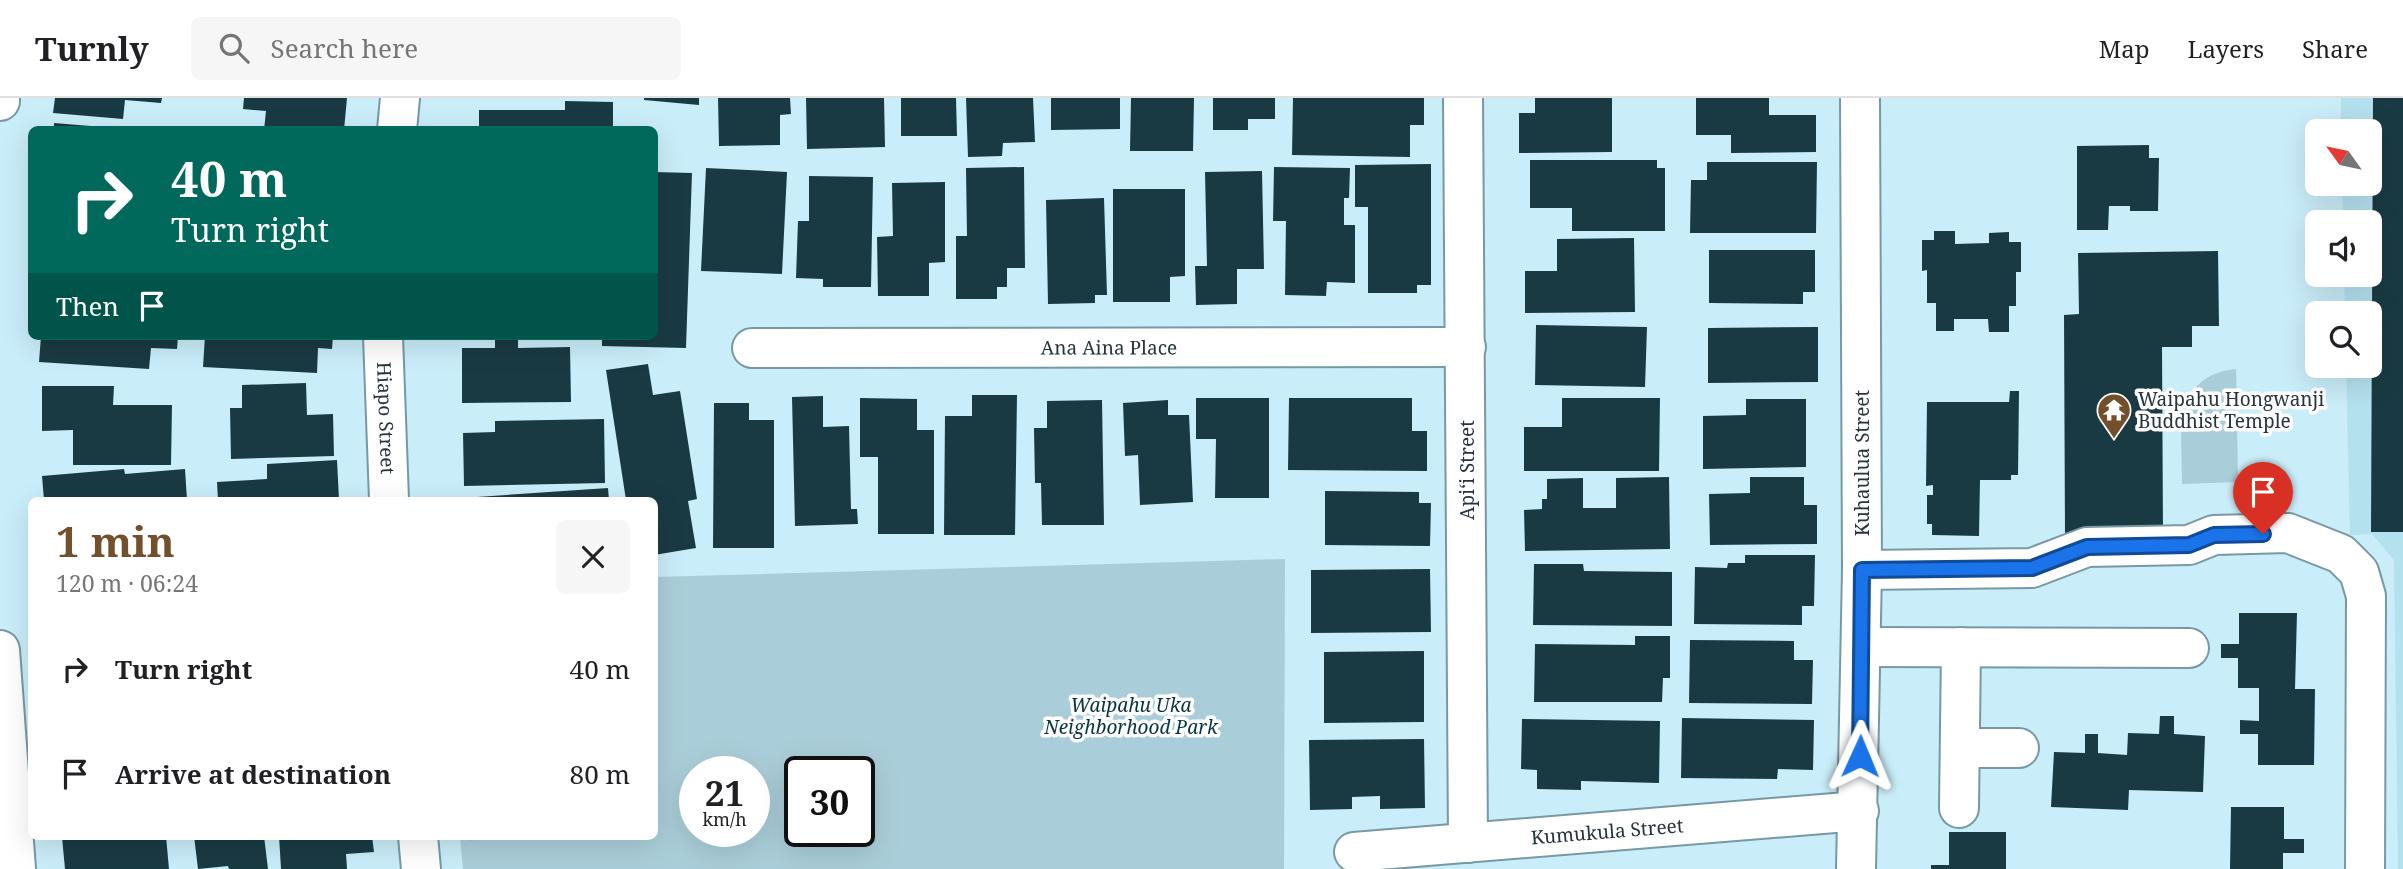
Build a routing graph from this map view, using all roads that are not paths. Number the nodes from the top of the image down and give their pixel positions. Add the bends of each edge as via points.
1 (400, 98) edge
2 (1463, 98) edge
3 (1860, 98) edge
4 (397, 126) edge
5 (383, 340) edge
6 (1466, 347) junction
7 (752, 348) dead end
8 (388, 497) edge
9 (1862, 570) junction
10 (1861, 647) junction
11 (1961, 647) junction
12 (2189, 648) dead end
13 (0, 650) edge
14 (1960, 748) junction
15 (2019, 748) dead end
16 (1959, 808) dead end
17 (1859, 811) junction
18 (418, 840) edge
19 (1468, 843) junction
20 (1354, 852) dead end
21 (16, 869) edge
22 (421, 869) edge
23 (1856, 869) edge
24 (2365, 869) edge

1 - 4 street
2 - 6 street, Apiʻi Street
3 - 9 street, Kuhaulua Street
5 - 8 street, Hiapo Street
6 - 7 street, Ana Aina Place
6 - 19 street, Apiʻi Street
9 - 10 street, Kuhaulua Street
9 - 24 street via 2032,568 2087,547 2189,545 2214,535 2288,533 2340,554 2359,572 2366,596
10 - 11 street
10 - 17 street, Kuhaulua Street
11 - 12 street
11 - 14 street
13 - 21 street
14 - 15 street
14 - 16 street
17 - 19 street, Kumukula Street
17 - 23 street, Kuhaulua Street
18 - 22 street
19 - 20 street, Kumukula Street

